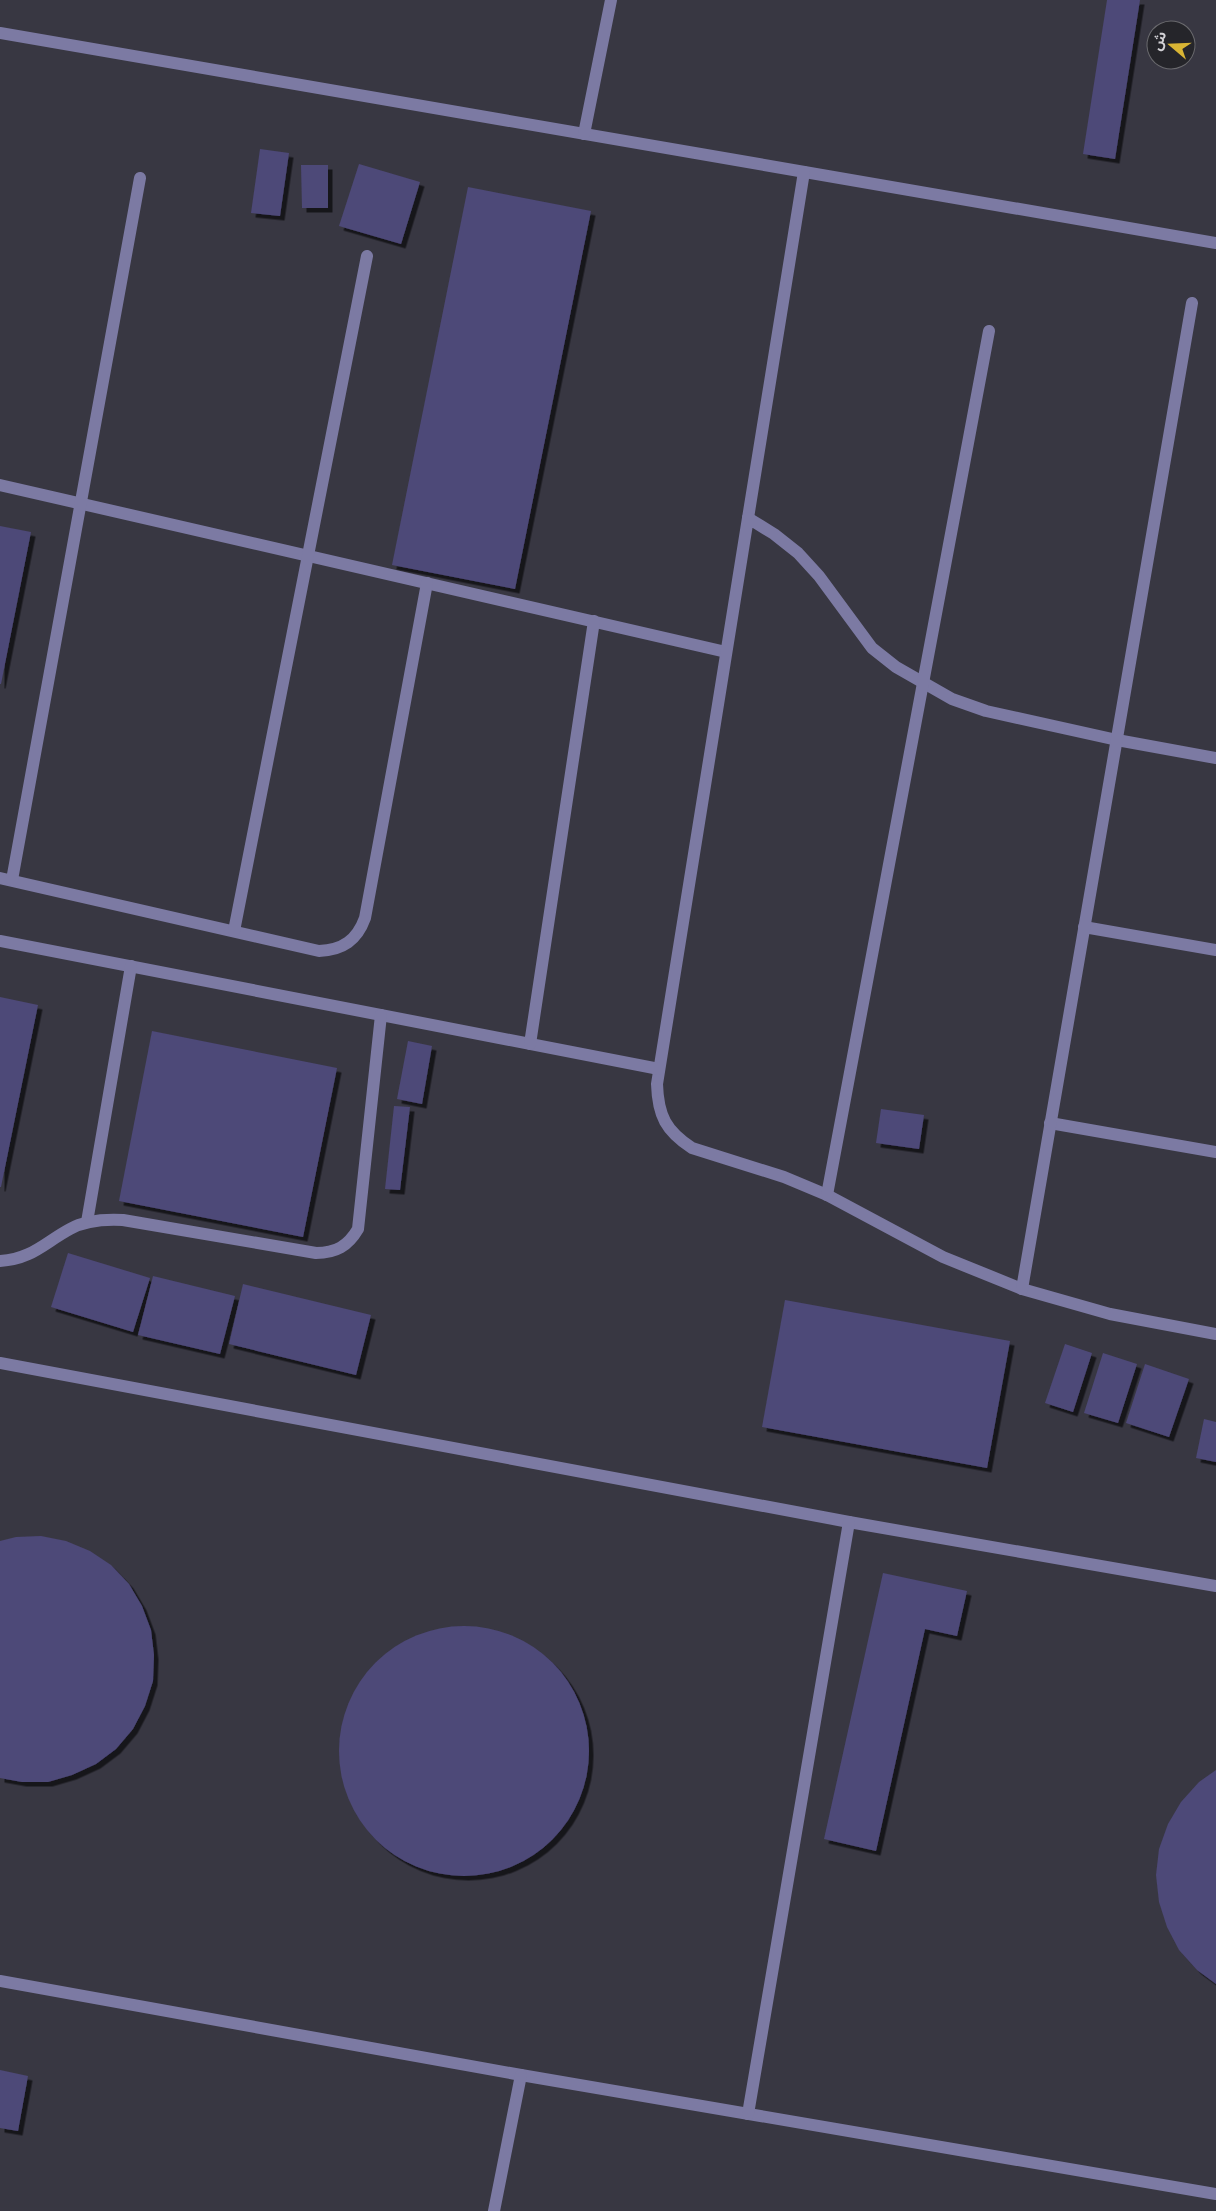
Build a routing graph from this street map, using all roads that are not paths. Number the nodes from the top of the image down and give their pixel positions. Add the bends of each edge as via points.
1 (611, 0) edge
2 (0, 33) edge
3 (584, 134) junction
4 (804, 172) junction
5 (140, 178) dead end
6 (1216, 243) edge
7 (367, 256) dead end
8 (1192, 303) dead end
9 (989, 332) dead end
10 (0, 485) edge
11 (80, 503) junction
12 (748, 518) junction
13 (308, 555) junction
14 (427, 583) junction
15 (594, 621) junction
16 (726, 652) junction
17 (923, 683) junction
18 (1117, 740) junction
19 (1216, 758) edge
20 (6, 879) edge
21 (1084, 927) junction
22 (234, 931) junction
23 (0, 941) edge
24 (1216, 950) edge
25 (131, 966) junction
26 (381, 1015) junction
27 (530, 1044) junction
28 (659, 1069) junction
29 (1050, 1123) junction
30 (1216, 1152) edge
31 (827, 1195) junction
32 (87, 1222) junction
33 (0, 1261) edge
34 (1022, 1289) junction
35 (1216, 1334) edge
36 (0, 1363) edge
37 (849, 1522) junction
38 (1216, 1586) edge
39 (0, 1981) edge
40 (521, 2075) junction
41 (748, 2114) junction
42 (1216, 2194) edge
43 (494, 2211) edge

1 - 3 lane
2 - 3 lane
3 - 4 lane
4 - 6 lane
4 - 12 lane
5 - 11 lane
7 - 13 lane
8 - 18 lane
9 - 17 lane
10 - 11 lane
11 - 13 lane
11 - 20 lane
12 - 16 lane
12 - 17 lane via 798,553 872,648
13 - 14 lane
13 - 22 lane
14 - 15 lane
14 - 22 lane via 361,930 353,940 331,951
15 - 16 lane
15 - 27 lane
16 - 28 lane
17 - 18 lane via 952,699 986,711
17 - 31 lane
18 - 19 lane
18 - 21 lane
20 - 22 lane
21 - 24 lane
21 - 29 lane
23 - 25 lane
25 - 26 lane
25 - 32 lane
26 - 27 lane
26 - 32 lane via 358,1229 341,1248 329,1253 316,1253 123,1220
27 - 28 lane
28 - 31 lane via 660,1115 679,1140 707,1154 746,1164
29 - 30 lane
29 - 34 lane
31 - 34 lane via 943,1258
32 - 33 lane via 70,1229 41,1249
34 - 35 lane via 1110,1314
36 - 37 lane
37 - 38 lane
37 - 41 lane
39 - 40 lane
40 - 41 lane
40 - 43 lane
41 - 42 lane

